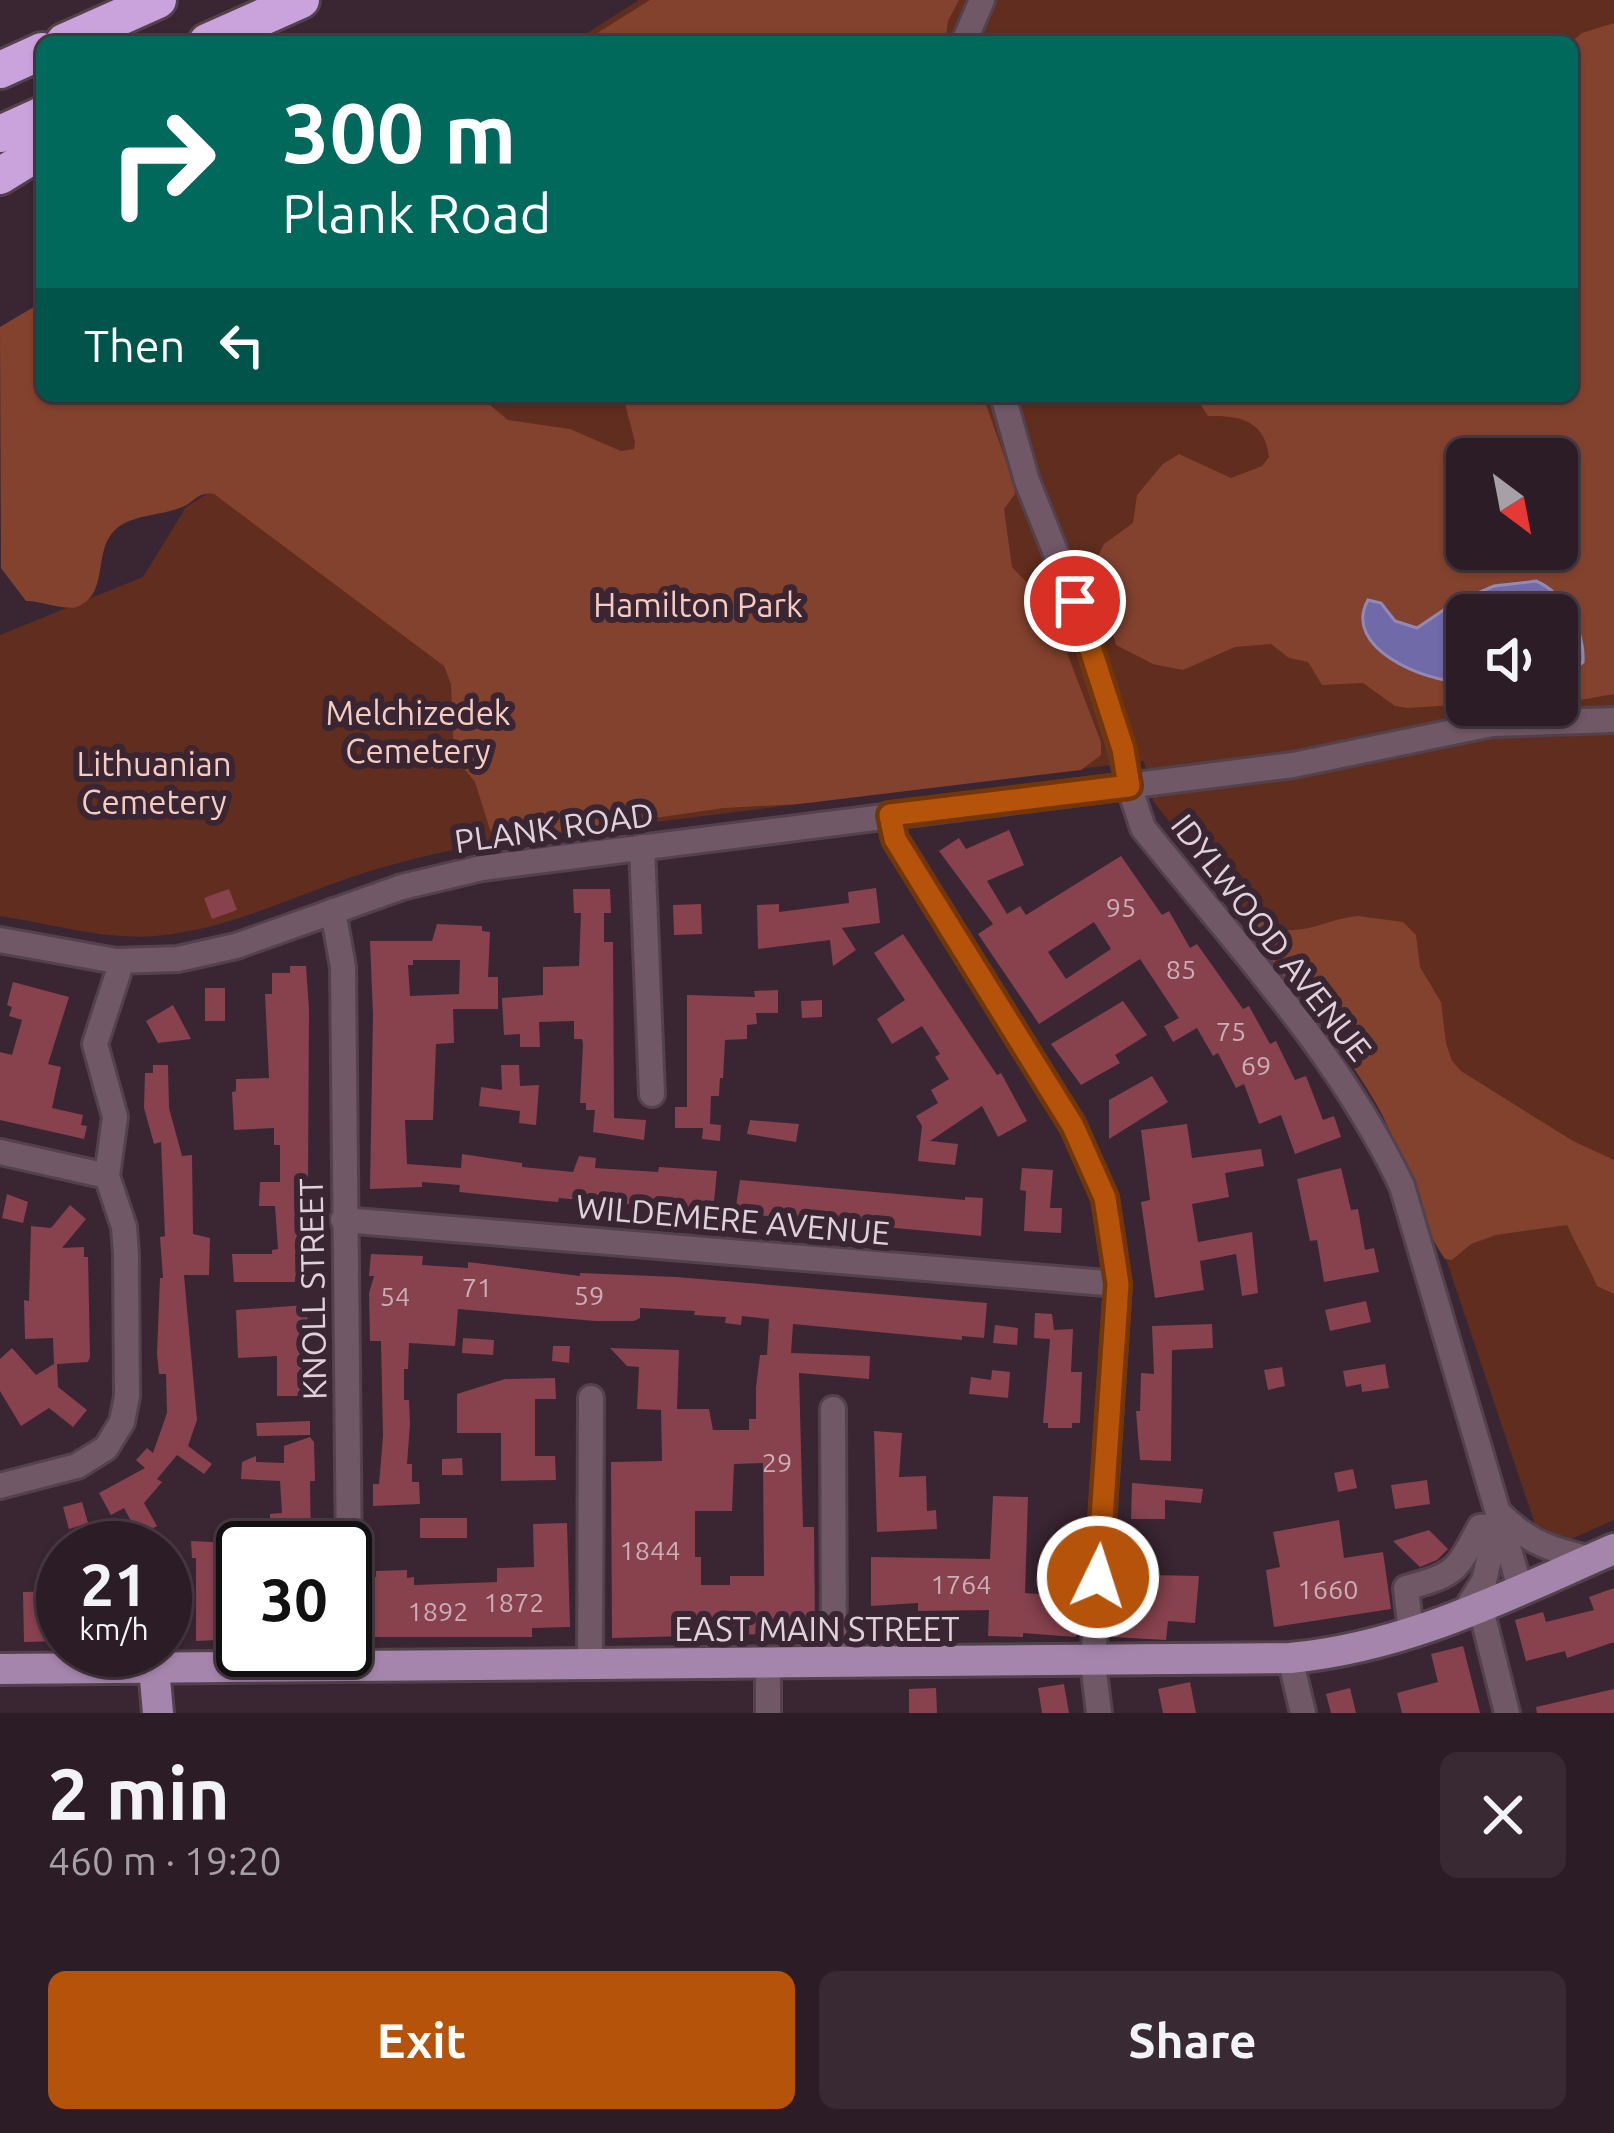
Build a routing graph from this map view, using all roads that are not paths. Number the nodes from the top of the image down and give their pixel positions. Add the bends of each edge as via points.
1 (158, 0) edge
2 (982, 0) edge
3 (290, 5) edge
4 (77, 36) edge
5 (220, 36) edge
6 (254, 36) edge
7 (967, 36) edge
8 (36, 55) edge
9 (0, 70) edge
10 (36, 118) edge
11 (0, 134) edge
12 (36, 155) edge
13 (0, 176) edge
14 (1005, 402) edge
15 (1614, 720) edge
16 (1129, 786) junction
17 (890, 815) junction
18 (642, 847) junction
19 (333, 911) junction
20 (0, 940) edge
21 (122, 961) junction
22 (652, 1094) dead end
23 (0, 1152) edge
24 (106, 1176) junction
25 (343, 1220) junction
26 (1118, 1284) junction
27 (590, 1398) dead end
28 (833, 1409) dead end
29 (0, 1486) edge
30 (1498, 1519) junction
31 (348, 1521) edge
32 (1603, 1554) edge
33 (1460, 1563) junction
34 (1489, 1564) junction
35 (1521, 1592) junction
36 (1471, 1613) junction
37 (1412, 1634) junction
38 (1290, 1658) junction
39 (1093, 1663) junction
40 (768, 1664) junction
41 (834, 1664) junction
42 (590, 1665) junction
43 (372, 1666) edge
44 (0, 1669) edge
45 (36, 1669) edge
46 (155, 1677) edge
47 (158, 1713) edge
48 (768, 1713) edge
49 (1099, 1713) edge
50 (1303, 1713) edge
51 (1508, 1713) edge

1 - 4 highway
2 - 7 street
3 - 5 highway
3 - 6 highway
8 - 9 highway
10 - 11 highway
12 - 13 highway
14 - 16 street, IDYLWOOD AVENUE
15 - 16 street, PLANK ROAD via 1492,724 1321,761
16 - 17 street, PLANK ROAD
16 - 30 street, IDYLWOOD AVENUE via 1143,828 1375,1130 1402,1186
17 - 18 street, PLANK ROAD
17 - 26 street via 895,839 1091,1159
18 - 19 street, PLANK ROAD via 456,873
18 - 22 street
19 - 21 street, PLANK ROAD via 219,951
19 - 25 street, KNOLL STREET via 343,967
20 - 21 street, PLANK ROAD
21 - 24 street via 95,1044 115,1117
23 - 24 street
24 - 29 street via 126,1254 122,1423 106,1448 77,1466
25 - 26 street, WILDEMERE AVENUE
25 - 31 street, KNOLL STREET
26 - 39 street
27 - 42 street
28 - 41 street
30 - 32 street via 1545,1549
30 - 33 street via 1480,1526
30 - 34 street, IDYLWOOD AVENUE
30 - 35 street, IDYLWOOD AVENUE
32 - 35 main road, EAST MAIN STREET
33 - 34 street
33 - 37 street via 1446,1577 1406,1588
34 - 36 street, IDYLWOOD AVENUE
35 - 36 main road, EAST MAIN STREET
36 - 37 main road, EAST MAIN STREET
36 - 51 street
37 - 38 main road, EAST MAIN STREET
38 - 39 main road, EAST MAIN STREET
38 - 50 street
39 - 41 main road, EAST MAIN STREET
39 - 49 street
40 - 41 main road, EAST MAIN STREET
40 - 42 main road, EAST MAIN STREET
40 - 48 street
42 - 43 main road, EAST MAIN STREET
44 - 45 main road, EAST MAIN STREET
46 - 47 main road

